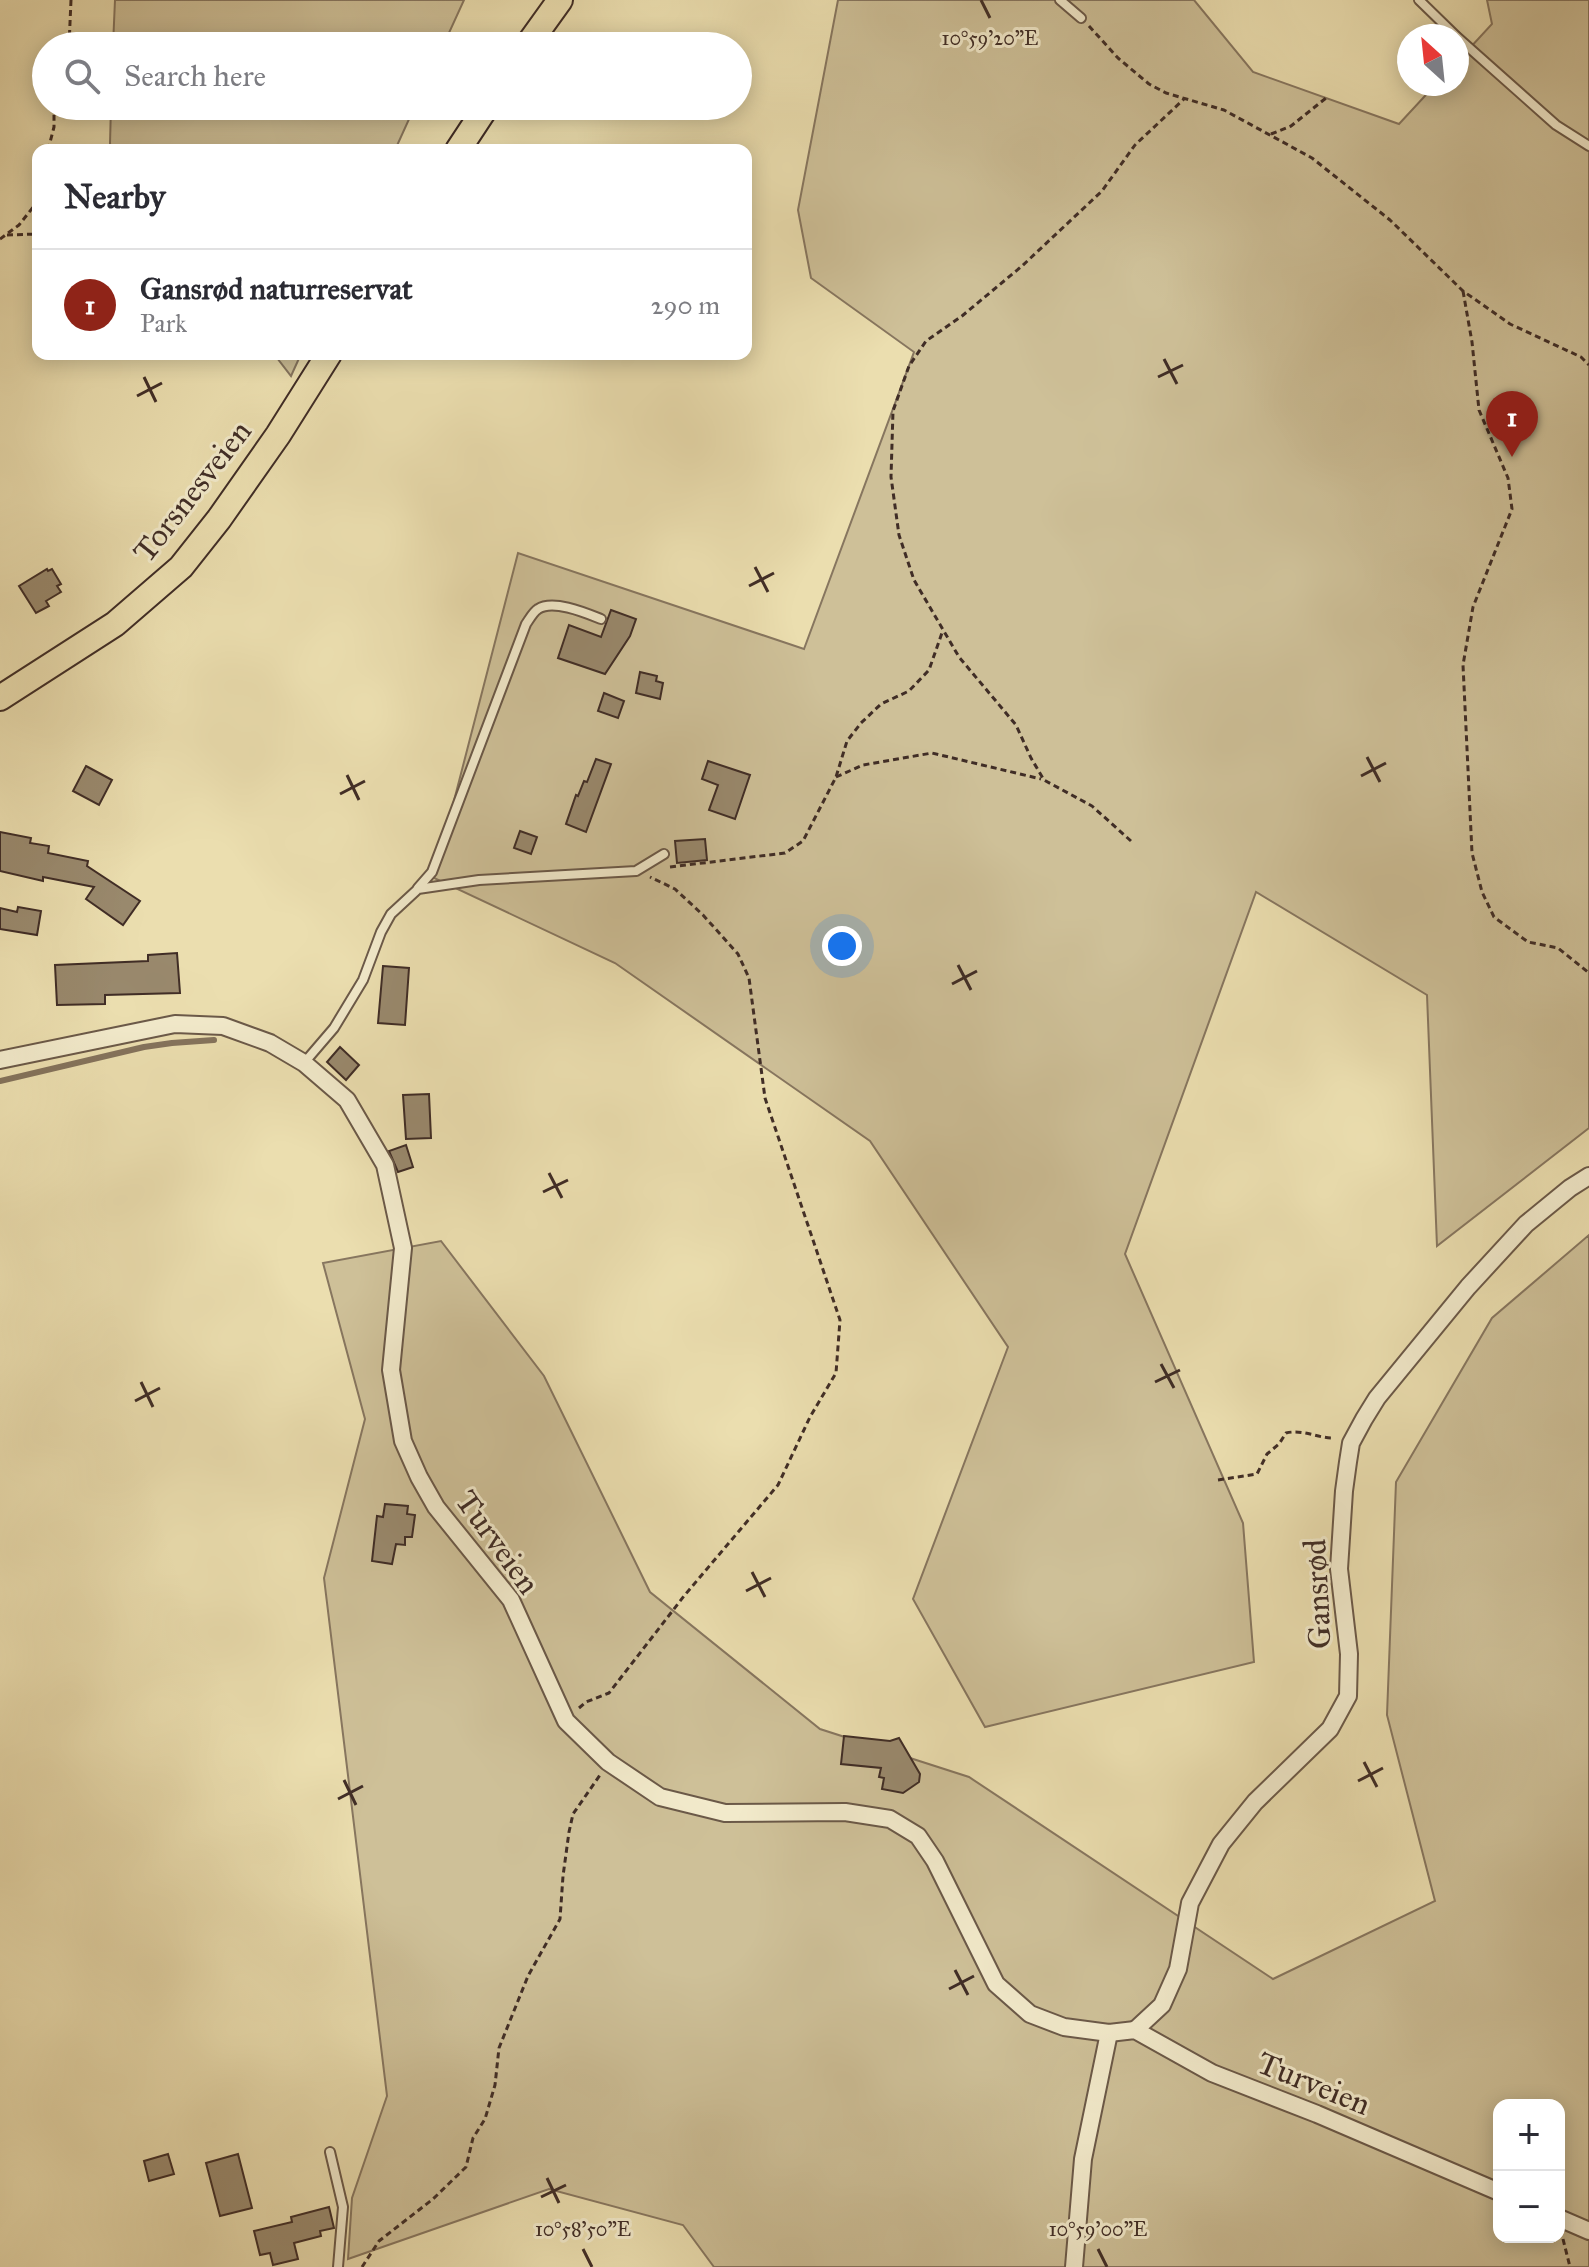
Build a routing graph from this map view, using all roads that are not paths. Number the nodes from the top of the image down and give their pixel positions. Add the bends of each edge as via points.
1 (560, 0) edge
2 (1060, 0) edge
3 (1419, 0) edge
4 (1081, 18) road end
5 (1443, 24) edge
6 (537, 32) edge
7 (1469, 48) edge
8 (478, 120) edge
9 (462, 144) edge
10 (1589, 146) edge
11 (325, 360) edge
12 (601, 619) dead end
13 (0, 698) edge
14 (664, 854) dead end
15 (418, 889) junction
16 (0, 1060) edge
17 (304, 1063) junction
18 (1589, 1176) edge
19 (1135, 2030) junction
20 (1109, 2033) junction
21 (330, 2152) dead end
22 (1493, 2189) edge
23 (1565, 2221) edge
24 (1589, 2231) edge
25 (338, 2267) edge
26 (1074, 2267) edge

1 - 6 main road
2 - 4 lane
3 - 5 lane
7 - 10 lane via 1556,125
8 - 9 main road
11 - 13 main road, Torsnesveien via 278,435 181,567 115,624
12 - 15 lane via 578,609 549,606 538,609 526,624 432,872
14 - 15 lane via 636,871
15 - 17 lane via 391,914 363,980 334,1028
16 - 17 street, Turveien via 175,1024 223,1026 270,1043
17 - 20 street, Turveien via 347,1100 385,1165 403,1248 391,1370 403,1441 436,1507 511,1600 566,1721 608,1762 660,1797 725,1813 845,1812 890,1819 918,1836 935,1861 996,1984 1030,2014 1064,2027
18 - 19 street, Gansrød via 1526,1224 1468,1287 1377,1398 1351,1443 1339,1569 1348,1696 1330,1729 1255,1802 1221,1844 1190,1903 1178,1969 1162,2005
19 - 20 street, Turveien
19 - 22 street, Turveien via 1212,2073
20 - 26 street via 1083,2159
21 - 25 lane via 343,2207
23 - 24 street

